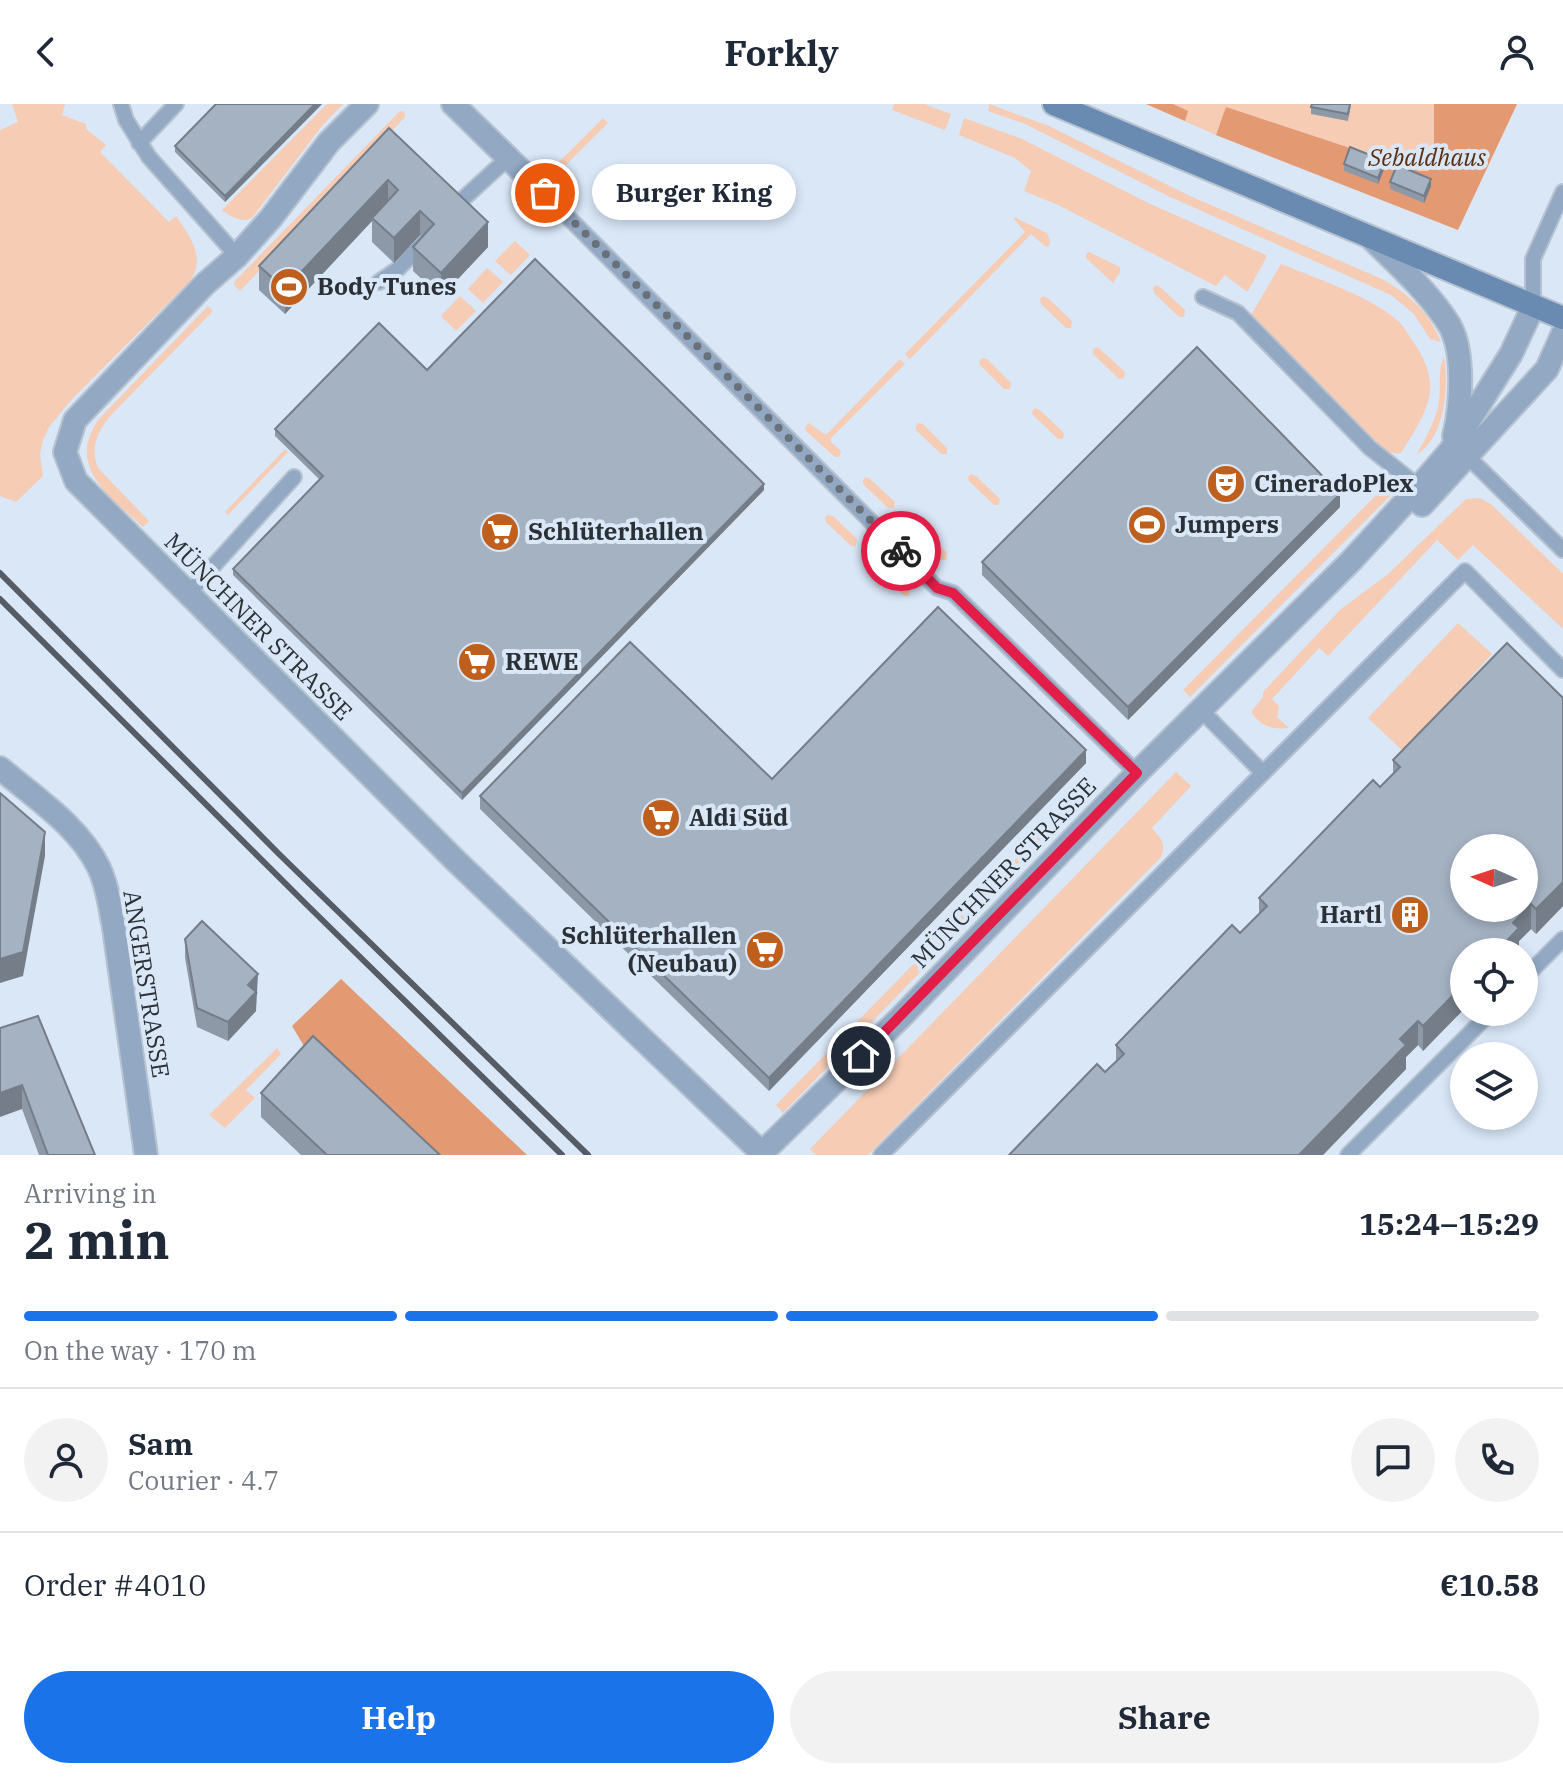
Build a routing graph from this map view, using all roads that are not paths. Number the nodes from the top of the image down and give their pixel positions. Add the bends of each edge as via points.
1 (121, 104) edge
2 (176, 104) edge
3 (367, 104) edge
4 (453, 104) edge
5 (1054, 104) edge
6 (139, 143) junction
7 (508, 158) junction
8 (540, 189) joint
9 (1563, 192) edge
10 (450, 211) edge
11 (1371, 238) junction
12 (426, 240) edge
13 (237, 256) junction
14 (379, 282) dead end
15 (1203, 297) dead end
16 (1533, 307) junction
17 (1563, 318) edge
18 (1563, 333) edge
19 (1459, 454) junction
20 (294, 477) dead end
21 (1419, 487) junction
22 (1563, 550) edge
23 (1351, 561) junction
24 (188, 594) junction
25 (1563, 670) edge
26 (1201, 710) junction
27 (0, 768) edge
28 (1137, 773) junction
29 (1263, 773) junction
30 (1563, 939) edge
31 (1538, 964) edge
32 (1477, 1026) edge
33 (763, 1154) edge
34 (146, 1155) edge
35 (881, 1155) edge
36 (1348, 1155) edge

1 - 6 lane
2 - 6 lane
3 - 13 street, MÜNCHNER STRASSE
4 - 7 street
5 - 11 main road, MÜNCHNER STRASSE
6 - 13 lane
7 - 8 street
7 - 10 lane
8 - 28 lane via 937,588 953,593
9 - 16 lane via 1533,259
11 - 16 main road, MÜNCHNER STRASSE
11 - 19 street, MÜNCHNER STRASSE via 1425,293 1456,341
12 - 14 lane
13 - 24 street, MÜNCHNER STRASSE via 75,420 65,452 76,481
15 - 21 lane via 1238,313 1370,448
16 - 17 main road, MÜNCHNER STRASSE
16 - 19 street, MÜNCHNER STRASSE
18 - 19 street, MÜNCHNER STRASSE via 1547,369
19 - 21 street, MÜNCHNER STRASSE
19 - 22 lane
19 - 23 street, MÜNCHNER STRASSE via 1378,552
20 - 24 lane
21 - 23 street, MÜNCHNER STRASSE
23 - 26 street, MÜNCHNER STRASSE
24 - 33 street, MÜNCHNER STRASSE via 456,861
25 - 29 lane via 1465,571
26 - 28 street, MÜNCHNER STRASSE
26 - 29 lane
27 - 34 street, ANGERSTRASSE via 76,835 100,871 114,928
28 - 33 street, MÜNCHNER STRASSE
29 - 35 lane
30 - 31 lane
32 - 36 lane

